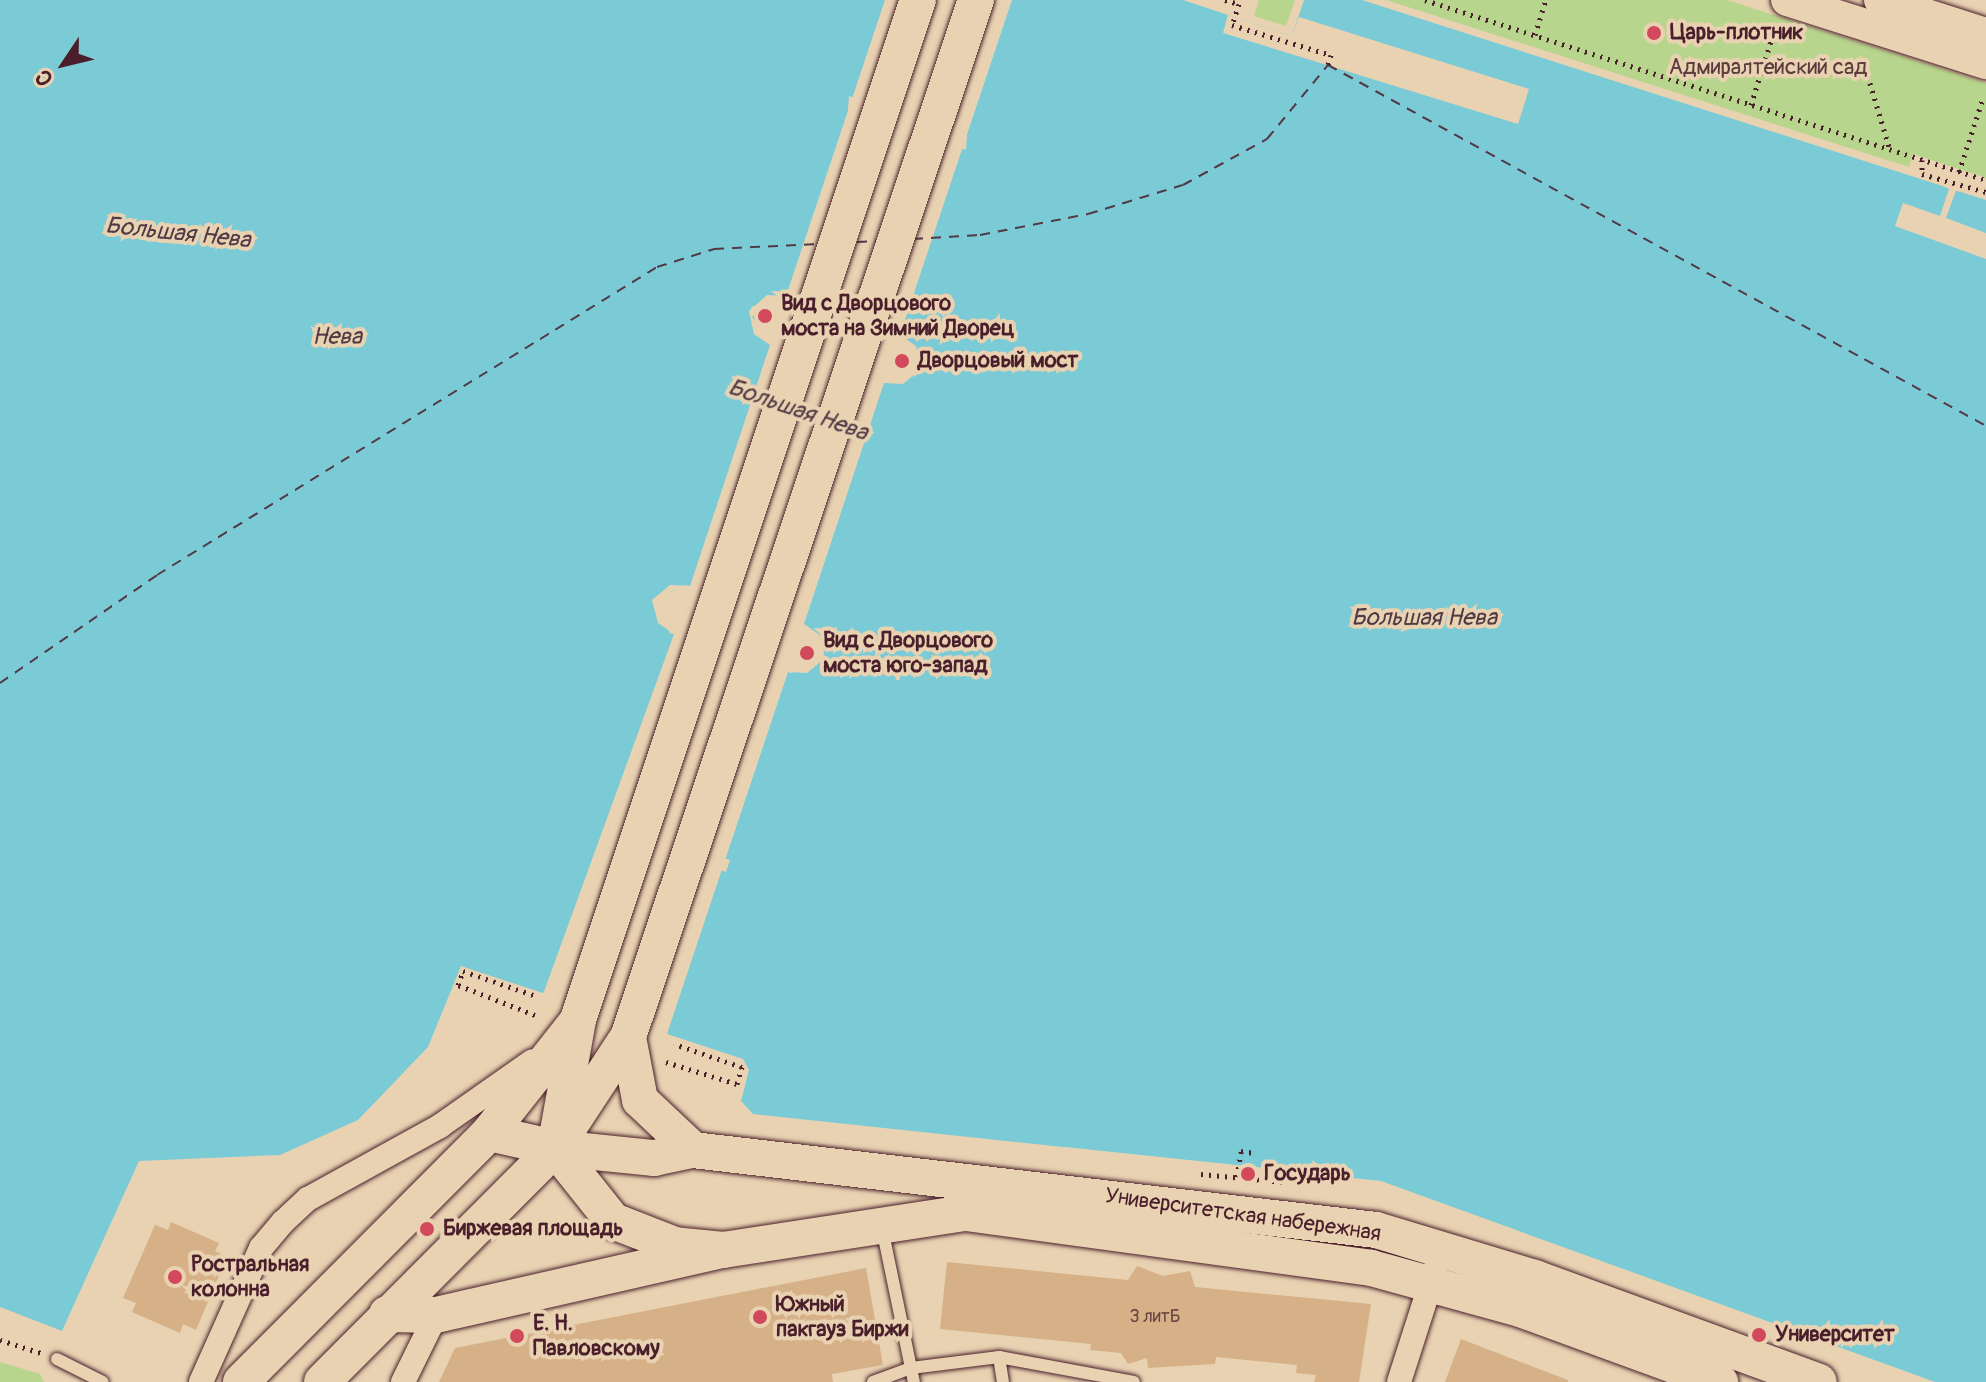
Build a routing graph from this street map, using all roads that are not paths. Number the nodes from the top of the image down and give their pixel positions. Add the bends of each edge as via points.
1 (918, 0) edge
2 (976, 0) edge
3 (1787, 0) edge
4 (1880, 0) edge
5 (1986, 34) edge
6 (1986, 63) edge
7 (571, 1029) junction
8 (628, 1037) junction
9 (440, 1126) junction
10 (489, 1133) junction
11 (555, 1148) junction
12 (693, 1150) junction
13 (881, 1224) junction
14 (723, 1250) junction
15 (1437, 1265) junction
16 (387, 1314) junction
17 (436, 1315) junction
18 (999, 1357) junction
19 (57, 1359) dead end
20 (911, 1368) junction
21 (103, 1382) edge
22 (201, 1382) edge
23 (241, 1382) edge
24 (322, 1382) edge
25 (403, 1382) edge
26 (873, 1382) edge
27 (914, 1382) edge
28 (1003, 1382) edge
29 (1134, 1382) edge
30 (1399, 1382) edge
31 (1720, 1382) edge
32 (1819, 1382) edge

1 - 7 main road
2 - 8 main road
3 - 6 main road
4 - 5 main road
7 - 9 street
7 - 10 main road
7 - 11 main road
8 - 11 main road
8 - 12 main road via 640,1100
9 - 10 street
9 - 22 street via 327,1187 283,1222 261,1248
10 - 11 main road
10 - 23 main road
11 - 12 main road, Университетская набережная via 654,1158
11 - 14 main road, Университетская набережная via 613,1221 675,1245
11 - 16 main road
12 - 15 main road, Университетская набережная via 1376,1230
13 - 14 main road, Университетская набережная
13 - 15 main road, Университетская набережная via 1000,1215
13 - 20 lane
14 - 17 main road, Университетская набережная
15 - 30 street
15 - 31 main road, Университетская набережная
15 - 32 main road, Университетская набережная
16 - 17 main road, Университетская набережная
16 - 24 main road
17 - 25 street
18 - 20 lane
18 - 28 lane
18 - 29 lane
19 - 21 lane
20 - 26 lane
20 - 27 lane

